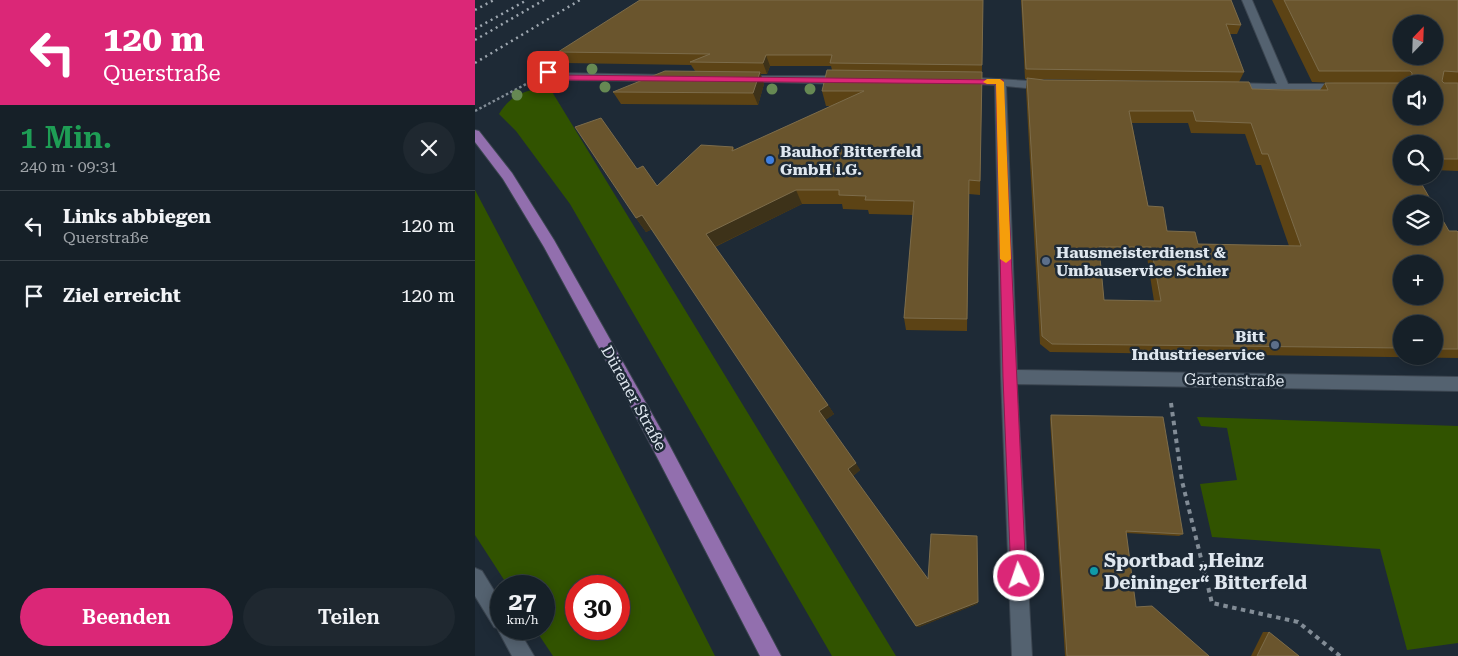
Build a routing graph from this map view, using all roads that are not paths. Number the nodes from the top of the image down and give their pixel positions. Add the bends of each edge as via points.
1 (1247, 0) edge
2 (583, 43) edge
3 (681, 79) edge
4 (731, 79) edge
5 (860, 80) edge
6 (950, 81) edge
7 (1000, 82) junction
8 (1062, 86) edge
9 (1217, 87) edge
10 (1284, 88) junction
11 (1353, 88) edge
12 (480, 140) edge
13 (1009, 377) junction
14 (1458, 384) edge
15 (475, 578) edge
16 (490, 602) edge
17 (514, 640) edge
18 (524, 656) edge
19 (771, 656) edge
20 (1022, 656) edge

1 - 10 street
2 - 3 street via 558,59 548,72 561,78
4 - 5 street
6 - 7 street
7 - 8 street
7 - 13 street
9 - 10 street
10 - 11 street
12 - 19 main road, Dürener Straße via 540,229 638,403
13 - 14 street, Gartenstraße
13 - 20 street
15 - 16 street
17 - 18 street

